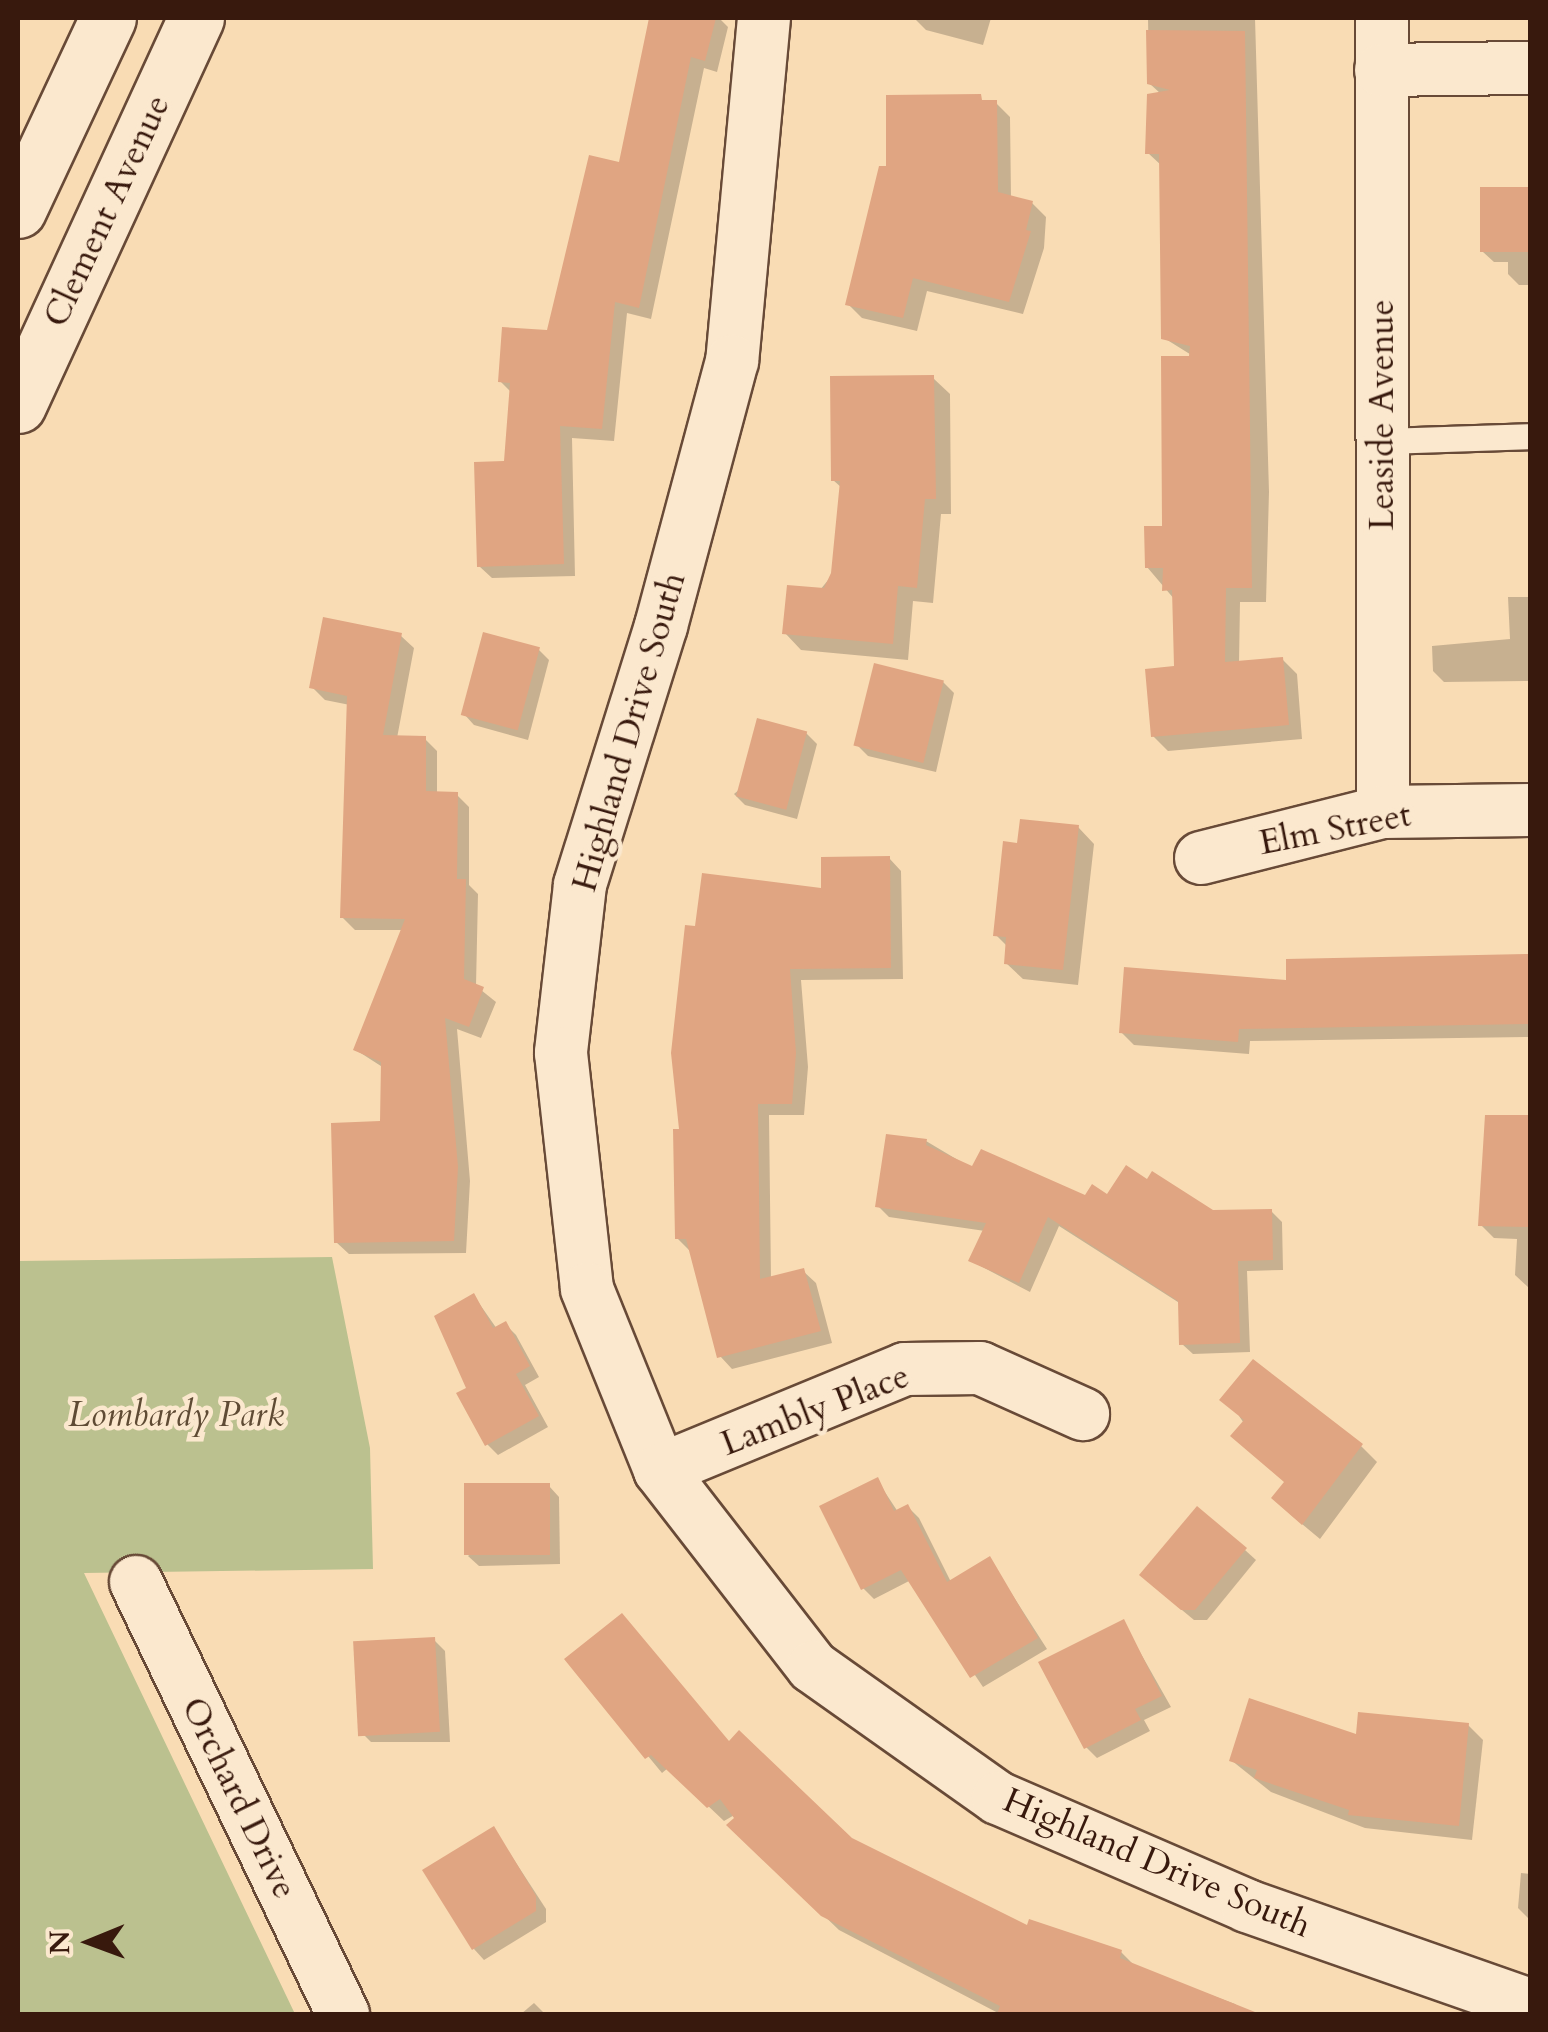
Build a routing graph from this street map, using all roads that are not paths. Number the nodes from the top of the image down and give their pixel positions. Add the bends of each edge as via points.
1 (108, 18) edge
2 (196, 18) edge
3 (764, 18) edge
4 (1382, 18) edge
5 (1530, 68) edge
6 (1382, 70) junction
7 (18, 210) edge
8 (18, 405) edge
9 (1530, 436) edge
10 (1382, 441) junction
11 (1530, 810) edge
12 (1384, 812) junction
13 (1201, 858) dead end
14 (1083, 1414) dead end
15 (660, 1470) junction
16 (136, 1582) dead end
17 (1530, 2004) edge
18 (343, 2014) edge

1 - 7 main road
2 - 8 main road, Clement Avenue
3 - 15 street, Highland Drive South via 732,362 661,626 580,886 562,1053 587,1289
4 - 6 street, Leaside Avenue
5 - 6 street
6 - 10 street, Leaside Avenue
9 - 10 lane
10 - 12 street, Leaside Avenue
11 - 12 street, Elm Street
12 - 13 street, Elm Street
14 - 15 street, Lambly Place via 980,1368 905,1370
15 - 17 street, Highland Drive South via 814,1667 998,1798 1247,1906
16 - 18 street, Orchard Drive

